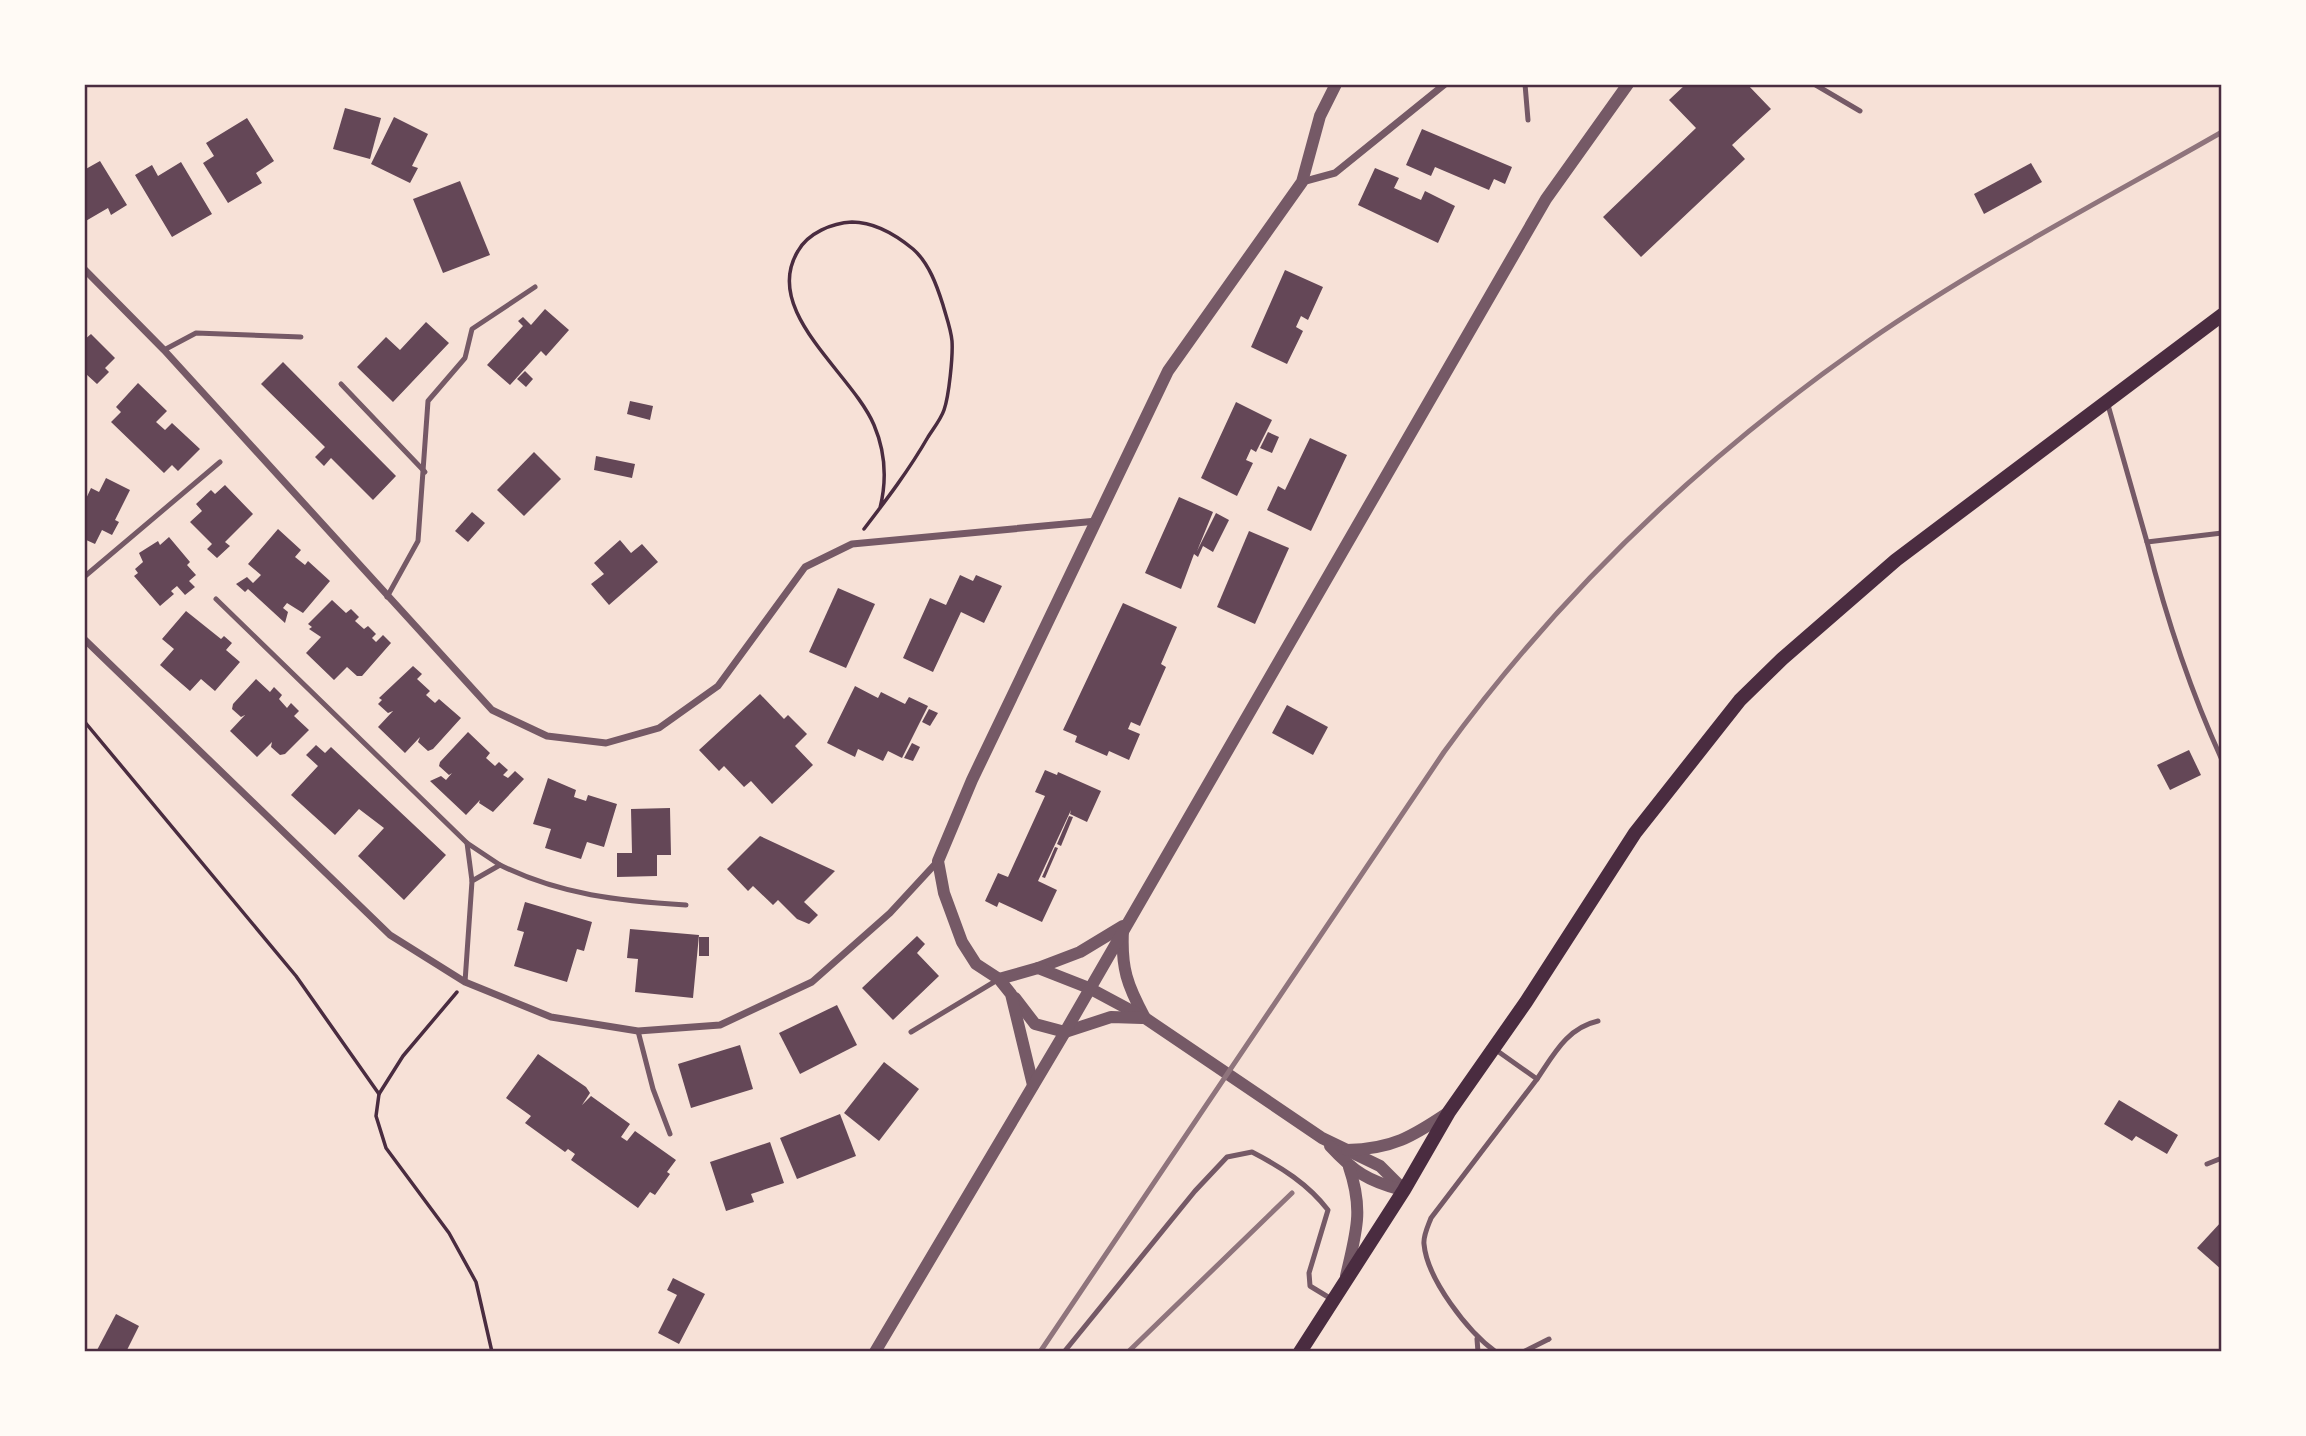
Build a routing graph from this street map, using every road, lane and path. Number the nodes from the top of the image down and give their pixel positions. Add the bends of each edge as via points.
1 (1336, 84) edge
2 (1446, 84) edge
3 (1525, 84) edge
4 (1628, 84) edge
5 (1814, 84) edge
6 (1860, 111) dead end
7 (1528, 120) dead end
8 (1303, 182) junction
9 (84, 269) edge
10 (535, 287) dead end
11 (2222, 315) edge
12 (301, 337) dead end
13 (164, 350) junction
14 (341, 384) dead end
15 (2107, 402) junction
16 (220, 462) dead end
17 (425, 472) junction
18 (880, 508) junction
19 (1098, 521) junction
20 (2222, 533) edge
21 (2147, 542) junction
22 (852, 544) junction
23 (84, 577) edge
24 (387, 597) junction
25 (216, 598) dead end
26 (84, 639) edge
27 (84, 720) edge
28 (2222, 760) edge
29 (467, 843) junction
30 (938, 861) junction
31 (500, 865) junction
32 (472, 881) junction
33 (686, 905) dead end
34 (1124, 926) junction
35 (1038, 968) junction
36 (999, 979) junction
37 (465, 982) junction
38 (1089, 988) junction
39 (1011, 994) junction
40 (1145, 1018) junction
41 (1598, 1021) dead end
42 (639, 1031) junction
43 (911, 1032) dead end
44 (1065, 1032) junction
45 (1493, 1048) junction
46 (1537, 1079) junction
47 (1033, 1085) junction
48 (379, 1094) junction
49 (1449, 1112) junction
50 (670, 1134) dead end
51 (1322, 1138) junction
52 (1343, 1150) junction
53 (2222, 1158) edge
54 (2207, 1164) dead end
55 (1349, 1167) junction
56 (1404, 1190) junction
57 (1346, 1278) junction
58 (1333, 1300) junction
59 (1477, 1339) junction
60 (1549, 1339) dead end
61 (492, 1352) edge
62 (875, 1352) edge
63 (1064, 1352) edge
64 (1300, 1352) edge
65 (1478, 1352) edge
66 (1496, 1352) edge
67 (1523, 1352) edge

1 - 8 street via 1320,116
2 - 8 street via 1335,173
3 - 7 lane
4 - 34 street via 1546,199
5 - 6 lane
8 - 19 street via 1168,371
9 - 13 street
10 - 17 lane via 472,329 465,358 428,401
11 - 15 main road
12 - 13 lane via 197,332
13 - 24 street
14 - 17 lane
15 - 21 lane
15 - 45 main road via 1896,560 1740,700 1635,833
16 - 23 lane
17 - 24 lane via 418,541
18 - 18 path via 903,480 944,409 952,341 936,282 916,251 863,222 838,222 802,243 792,260 788,281 792,305 874,425 883,455 885,488
18 - 22 path
19 - 22 street
19 - 30 street via 972,780
20 - 21 lane
21 - 28 lane via 2163,602
22 - 24 street via 805,567 718,687 659,728 606,743 547,736 492,710
25 - 29 lane
26 - 37 street via 390,935
27 - 48 path via 296,976
29 - 31 lane
29 - 32 lane
30 - 36 street via 962,942 976,964
30 - 42 street via 890,913 811,982 720,1025
31 - 32 lane
31 - 33 lane via 533,881 581,895
32 - 37 lane
34 - 35 street
34 - 38 street
34 - 40 street via 1126,984
35 - 36 street
35 - 38 street
36 - 39 street
36 - 43 lane
37 - 42 street via 551,1017
37 - 48 path via 403,1056
38 - 40 street
38 - 44 street
39 - 44 street via 1035,1024
39 - 47 street
40 - 44 street via 1111,1017
40 - 51 street
41 - 46 lane via 1581,1025 1559,1045
42 - 50 lane
44 - 47 street
45 - 46 lane
45 - 49 main road
46 - 59 lane via 1431,1218 1423,1241 1428,1268
47 - 62 street
48 - 61 path via 376,1116 386,1148 449,1233 477,1282
49 - 52 street via 1410,1138 1377,1149
49 - 56 main road
51 - 52 street
51 - 55 street
52 - 56 street via 1380,1166
53 - 54 lane
55 - 56 street via 1374,1182
55 - 57 street via 1359,1194 1359,1215
56 - 57 main road
57 - 58 main road
58 - 63 lane via 1310,1286 1309,1273 1328,1210 1316,1194 1252,1152 1227,1157 1195,1191
58 - 64 main road
59 - 65 lane
59 - 66 lane
60 - 67 lane

